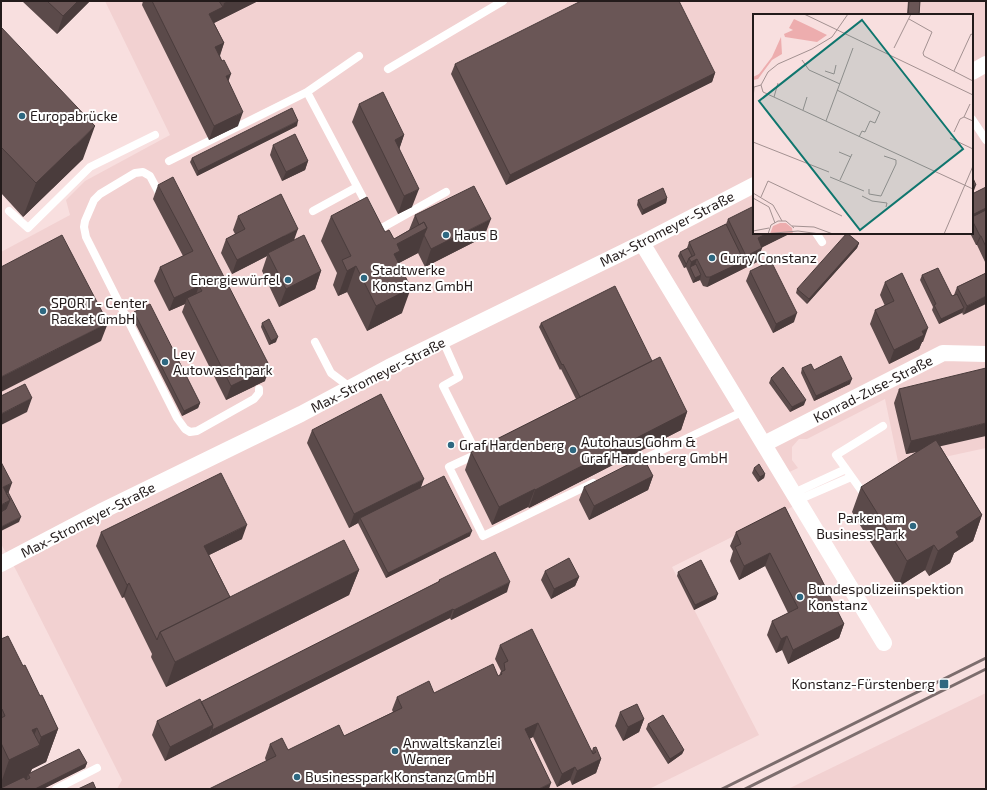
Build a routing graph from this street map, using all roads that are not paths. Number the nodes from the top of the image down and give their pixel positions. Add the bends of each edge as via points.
1 (503, 1) edge
2 (359, 56) dead end
3 (986, 64) edge
4 (388, 69) dead end
5 (973, 71) edge
6 (306, 92) junction
7 (973, 120) edge
8 (155, 135) dead end
9 (986, 140) edge
10 (169, 162) dead end
11 (753, 186) edge
12 (357, 188) junction
13 (446, 192) dead end
14 (159, 193) edge
15 (9, 211) dead end
16 (313, 212) dead end
17 (817, 234) edge
18 (822, 242) dead end
19 (642, 243) junction
20 (443, 341) junction
21 (315, 342) dead end
22 (986, 354) edge
23 (351, 388) junction
24 (259, 389) dead end
25 (744, 411) junction
26 (883, 426) dead end
27 (764, 444) junction
28 (631, 465) edge
29 (846, 469) junction
30 (851, 477) junction
31 (603, 479) edge
32 (796, 496) junction
33 (869, 501) edge
34 (1, 564) edge
35 (884, 643) dead end
36 (97, 768) dead end
37 (56, 789) edge

1 - 4 lane
2 - 6 lane
3 - 5 street
6 - 10 lane
6 - 12 lane
7 - 9 lane
8 - 15 lane via 90,167 28,228
11 - 19 street, Max-Stromeyer-Straße
12 - 13 lane via 378,226
12 - 16 lane
14 - 24 lane via 150,176 143,172 135,173 94,200 84,227 86,237 177,418 185,429 190,432 198,431 254,399
17 - 18 lane
19 - 20 street, Max-Stromeyer-Straße
19 - 25 street
20 - 23 street, Max-Stromeyer-Straße
20 - 31 lane via 459,377 443,386 477,454 450,467 483,536
21 - 23 lane via 331,373
22 - 27 street, Konrad-Zuse-Straße via 943,354
23 - 34 street, Max-Stromeyer-Straße
25 - 27 street
25 - 28 lane
26 - 29 lane via 836,454
27 - 32 street
29 - 30 lane
29 - 32 lane
30 - 32 lane
30 - 33 lane via 864,488
32 - 35 street
36 - 37 lane

